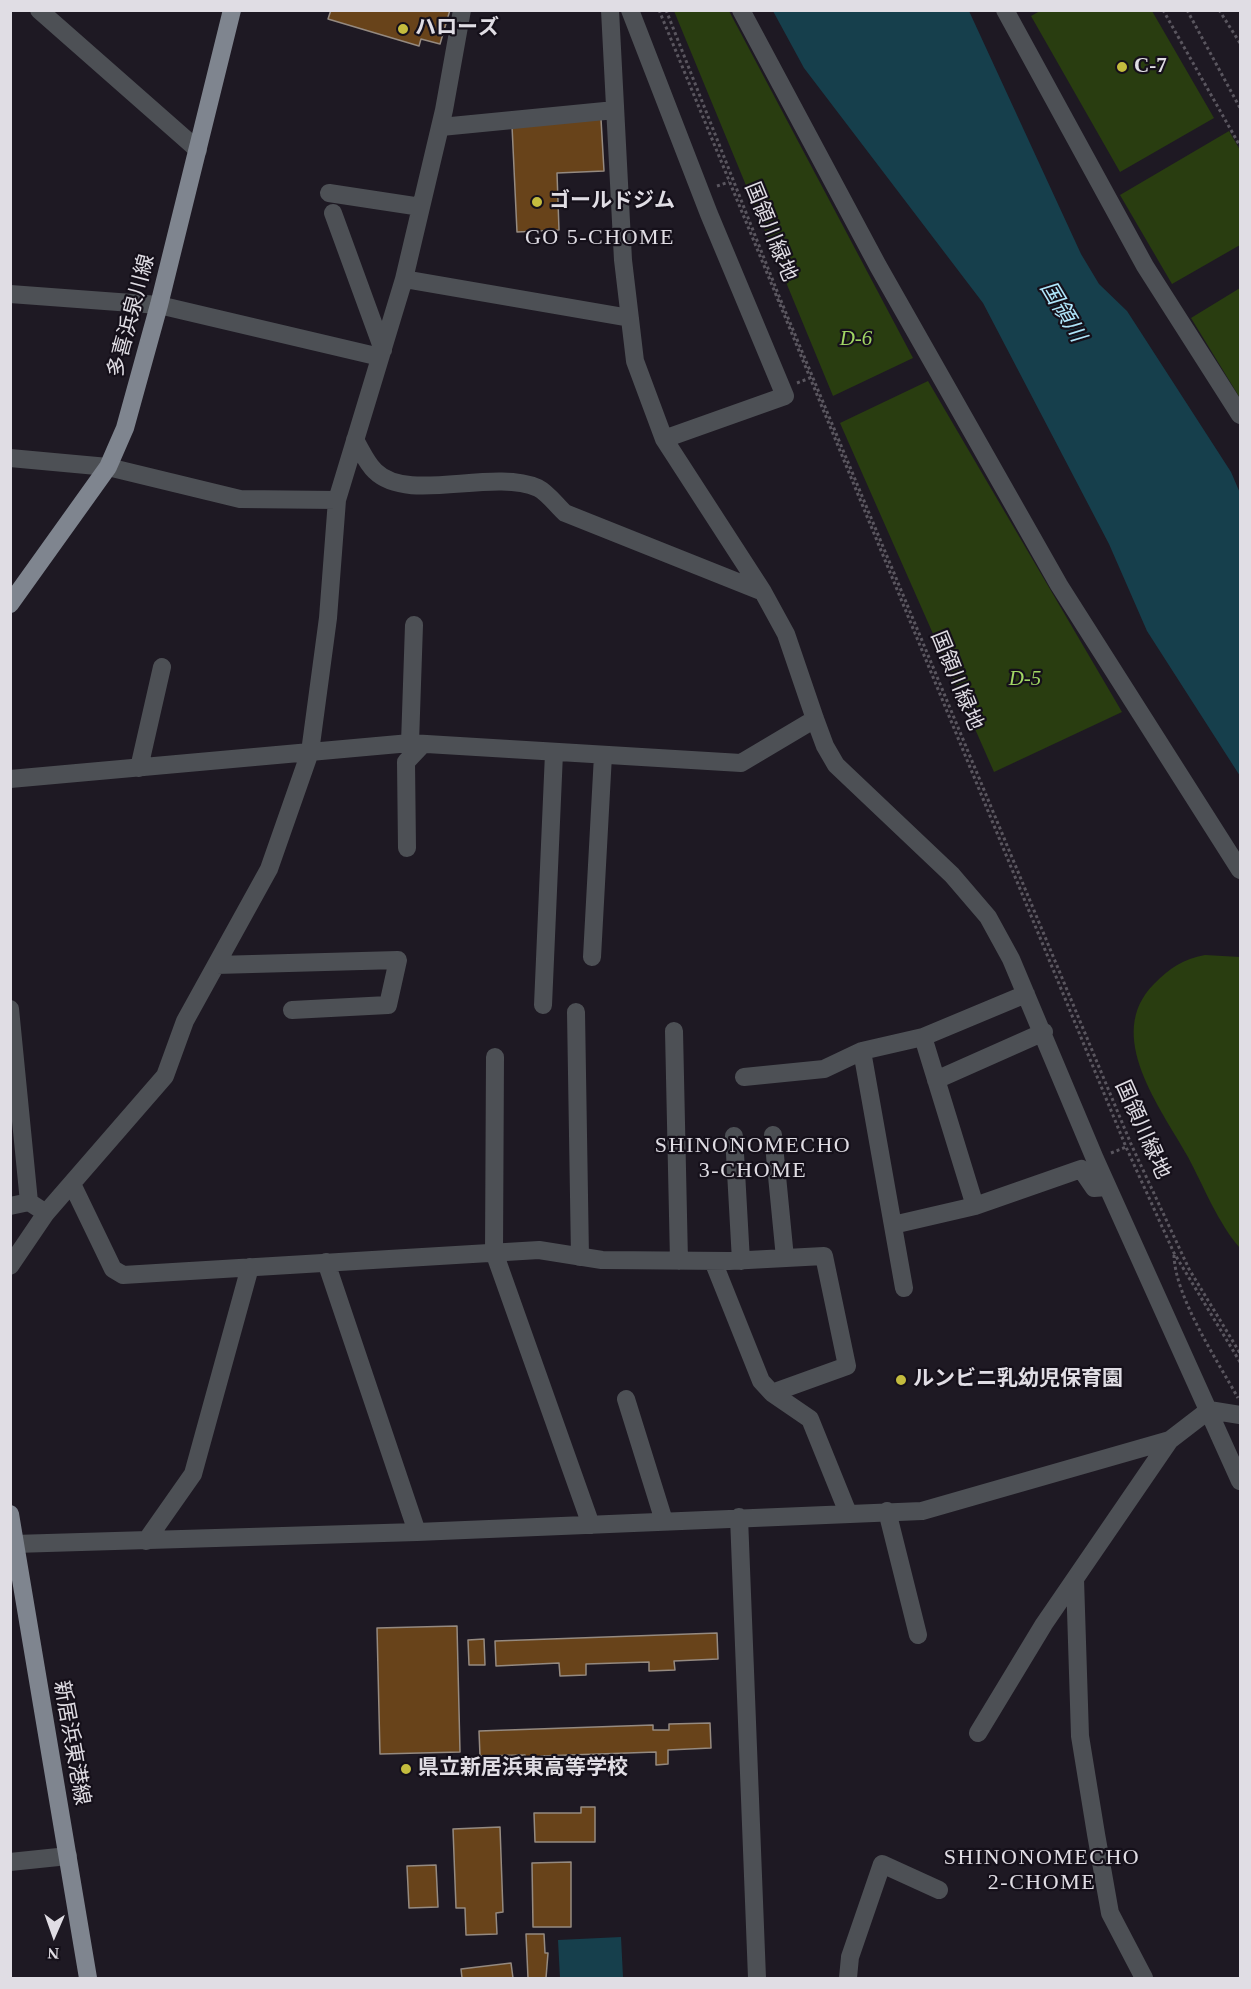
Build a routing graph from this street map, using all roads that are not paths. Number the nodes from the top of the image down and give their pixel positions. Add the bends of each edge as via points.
1 (39, 10) edge
2 (232, 10) edge
3 (462, 10) edge
4 (610, 10) edge
5 (630, 10) edge
6 (741, 10) edge
7 (1005, 10) edge
8 (615, 110) junction
9 (441, 127) junction
10 (198, 150) junction
11 (328, 193) dead end
12 (421, 207) junction
13 (333, 213) dead end
14 (404, 279) junction
15 (10, 294) edge
16 (159, 304) junction
17 (630, 318) junction
18 (382, 354) junction
19 (1240, 415) edge
20 (664, 439) junction
21 (355, 440) junction
22 (10, 458) edge
23 (108, 467) junction
24 (337, 500) junction
25 (763, 592) junction
26 (10, 604) edge
27 (414, 625) dead end
28 (162, 667) dead end
29 (815, 719) junction
30 (416, 744) junction
31 (310, 752) junction
32 (554, 753) junction
33 (603, 755) junction
34 (139, 768) junction
35 (10, 779) edge
36 (407, 848) dead end
37 (1240, 870) edge
38 (592, 957) dead end
39 (216, 965) junction
40 (1026, 994) junction
41 (543, 1005) dead end
42 (10, 1009) edge
43 (292, 1010) dead end
44 (576, 1012) dead end
45 (674, 1031) dead end
46 (1044, 1032) junction
47 (923, 1037) junction
48 (862, 1051) junction
49 (495, 1057) dead end
50 (744, 1077) dead end
51 (936, 1080) junction
52 (773, 1135) dead end
53 (734, 1136) dead end
54 (72, 1184) junction
55 (1107, 1187) junction
56 (29, 1202) junction
57 (10, 1206) edge
58 (975, 1206) junction
59 (46, 1213) junction
60 (893, 1225) junction
61 (495, 1252) junction
62 (580, 1257) junction
63 (785, 1258) junction
64 (679, 1261) junction
65 (741, 1261) junction
66 (326, 1262) junction
67 (712, 1262) junction
68 (10, 1266) edge
69 (250, 1267) junction
70 (904, 1288) dead end
71 (772, 1393) junction
72 (626, 1399) dead end
73 (1209, 1410) junction
74 (1240, 1416) edge
75 (1240, 1428) edge
76 (1170, 1440) junction
77 (1240, 1481) edge
78 (887, 1511) junction
79 (848, 1513) junction
80 (10, 1514) edge
81 (739, 1517) junction
82 (664, 1521) junction
83 (591, 1525) junction
84 (417, 1532) junction
85 (146, 1541) junction
86 (14, 1544) junction
87 (1076, 1579) junction
88 (918, 1635) dead end
89 (978, 1733) dead end
90 (68, 1856) junction
91 (10, 1862) edge
92 (939, 1890) dead end
93 (88, 1978) edge
94 (757, 1978) edge
95 (848, 1978) edge
96 (1144, 1978) edge

1 - 10 street
2 - 10 main road, 多喜浜泉川線
3 - 9 street
4 - 8 street
5 - 20 street via 784,396
6 - 37 street via 878,266 1059,585
7 - 19 street via 1145,266
8 - 9 street
8 - 17 street
9 - 12 street
10 - 16 main road, 多喜浜泉川線
11 - 12 street
12 - 14 street
13 - 18 street
14 - 17 street
14 - 18 street
15 - 16 street
16 - 18 street
16 - 23 main road, 多喜浜泉川線 via 125,428
17 - 20 street via 635,361
18 - 21 street
20 - 25 street
21 - 24 street
21 - 25 street via 376,472 398,484 514,481 540,489 565,513
22 - 23 street
23 - 24 street via 240,499
23 - 26 main road, 多喜浜泉川線
24 - 31 street via 328,618
25 - 29 street via 786,634
27 - 30 street
28 - 34 street
29 - 33 street via 741,763
29 - 40 street via 836,765 952,874 988,917
30 - 31 street
30 - 32 street
30 - 36 street via 406,762
31 - 34 street
31 - 39 street via 268,869
32 - 33 street
32 - 41 street
33 - 38 street
34 - 35 street
39 - 43 street via 398,960 388,1005
39 - 54 street via 185,1021 165,1076
40 - 46 street
40 - 47 street
42 - 56 street
44 - 62 street
45 - 64 street
46 - 51 street
46 - 55 street
47 - 48 street
47 - 51 street
48 - 50 street via 824,1069
48 - 60 street
49 - 61 street
51 - 58 street
52 - 63 street
53 - 65 street
54 - 59 street
54 - 69 street via 113,1269 123,1275
55 - 58 street via 1094,1188 1081,1169
55 - 73 street
56 - 57 street
56 - 59 street
58 - 60 street
59 - 68 street
60 - 70 street
61 - 62 street via 539,1250
61 - 66 street
61 - 83 street
62 - 64 street
63 - 65 street
63 - 71 street via 824,1256 847,1366
64 - 67 street
65 - 67 street
66 - 69 street
66 - 84 street
67 - 71 street via 761,1381
69 - 85 street via 194,1474
71 - 79 street via 810,1419
72 - 82 street
73 - 74 street
73 - 75 street
73 - 76 street
73 - 77 street
76 - 78 street via 922,1511
76 - 87 street
78 - 79 street
78 - 88 street
79 - 81 street
80 - 86 main road, 新居浜東港線
81 - 82 street
81 - 94 street
82 - 83 street
83 - 84 street
84 - 85 street
85 - 86 street
86 - 90 main road, 新居浜東港線
87 - 89 street
87 - 96 street via 1080,1736 1096,1834 1110,1913
90 - 91 street
90 - 93 main road, 新居浜東港線
92 - 95 street via 882,1864 850,1957

